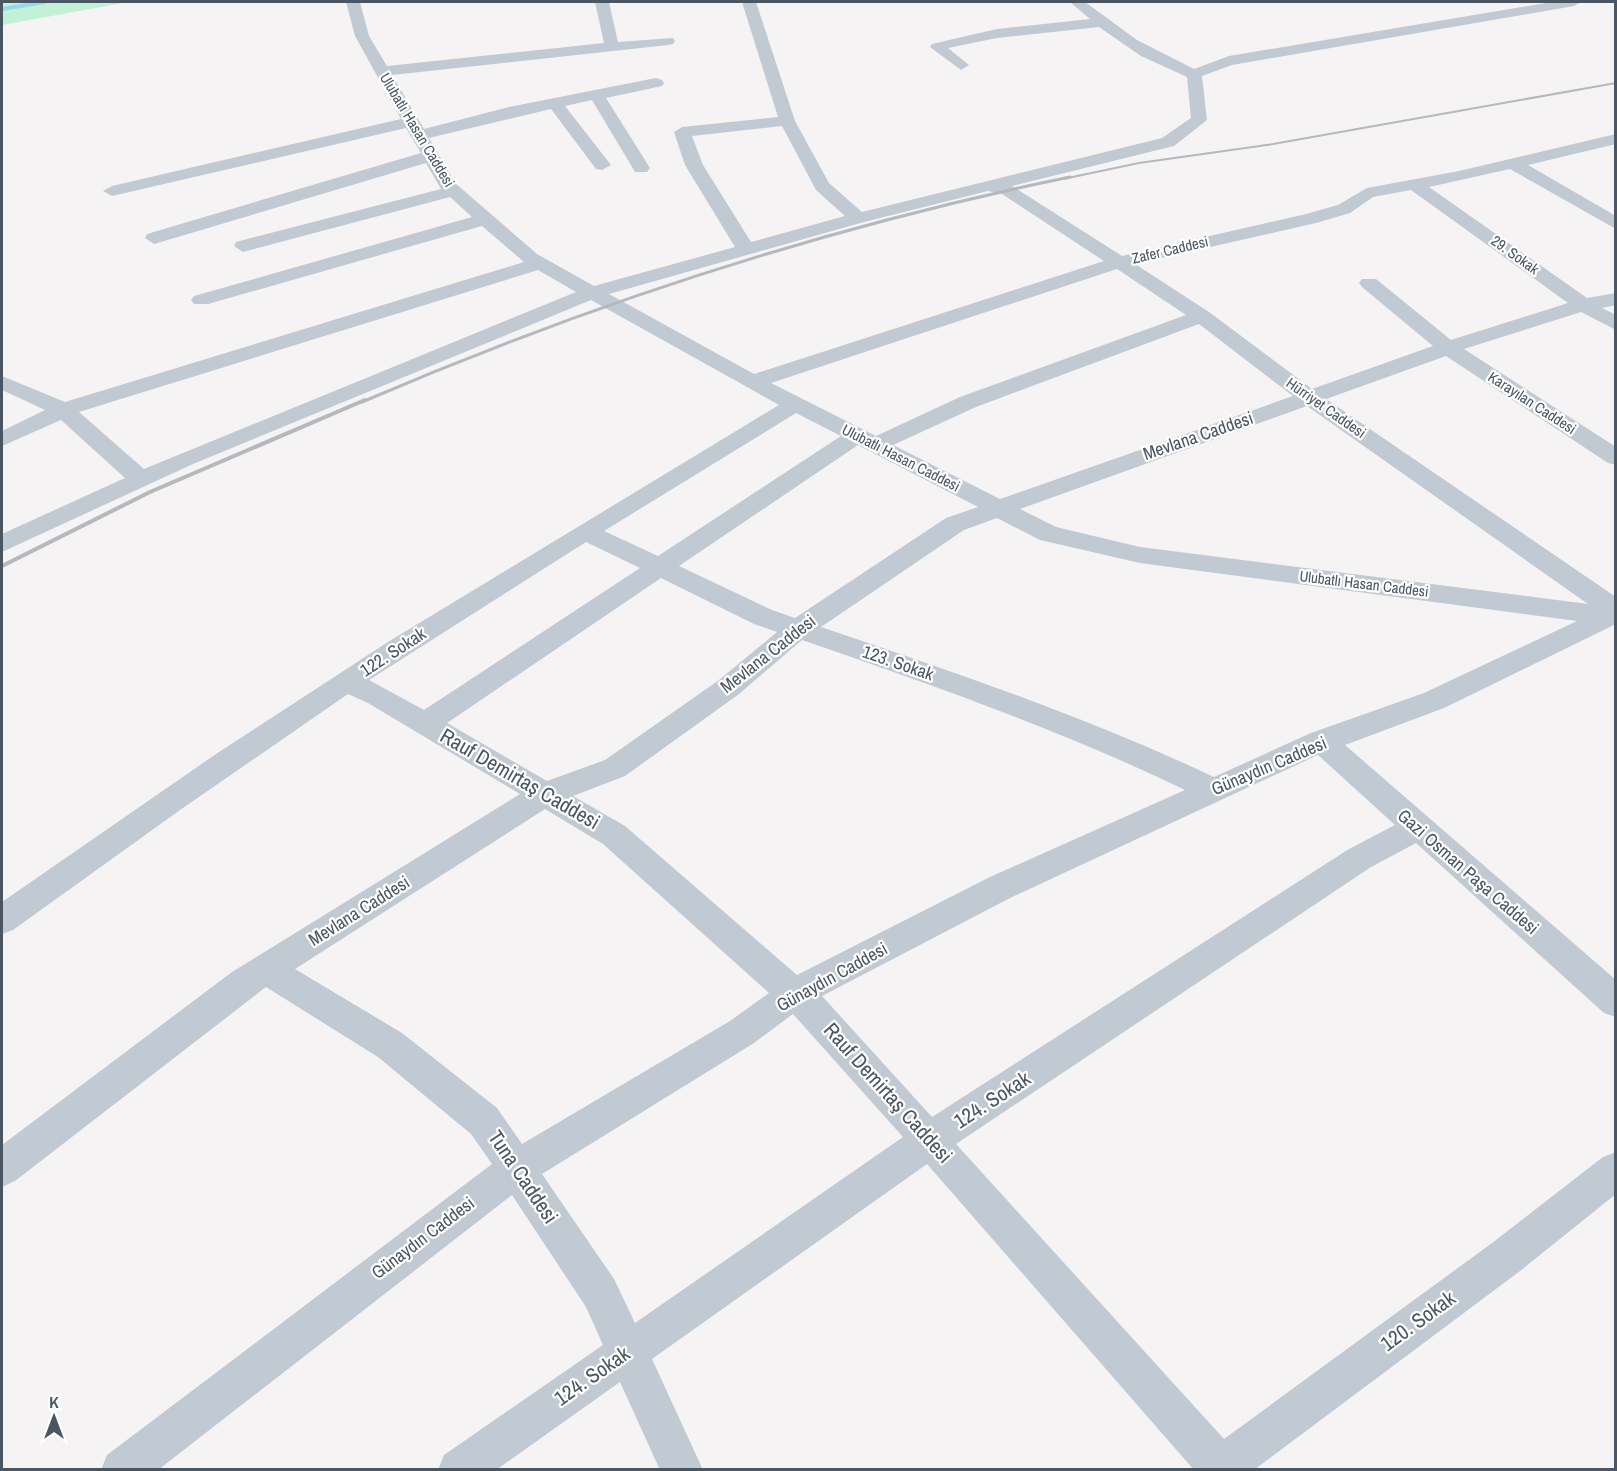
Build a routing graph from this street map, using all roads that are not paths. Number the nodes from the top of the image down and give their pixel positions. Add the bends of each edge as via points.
1 (353, 2) edge
2 (602, 2) edge
3 (749, 2) edge
4 (1077, 2) edge
5 (1574, 2) edge
6 (1102, 22) junction
7 (668, 41) dead end
8 (612, 46) junction
9 (961, 65) dead end
10 (382, 71) junction
11 (1194, 74) junction
12 (656, 82) dead end
13 (596, 94) junction
14 (555, 103) junction
15 (787, 121) junction
16 (414, 129) junction
17 (1616, 139) edge
18 (430, 156) junction
19 (1514, 164) junction
20 (602, 165) dead end
21 (641, 168) dead end
22 (1415, 185) junction
23 (988, 186) junction
24 (112, 191) dead end
25 (454, 191) junction
26 (858, 218) junction
27 (485, 219) junction
28 (1616, 224) edge
29 (154, 238) dead end
30 (243, 246) dead end
31 (745, 248) junction
32 (1116, 262) junction
33 (538, 264) junction
34 (1369, 283) dead end
35 (593, 292) junction
36 (1616, 299) edge
37 (201, 300) dead end
38 (1583, 305) junction
39 (1202, 316) junction
40 (1616, 324) edge
41 (1448, 348) junction
42 (2, 382) edge
43 (752, 382) junction
44 (1308, 397) junction
45 (796, 404) junction
46 (63, 410) junction
47 (2, 440) edge
48 (866, 440) junction
49 (1616, 458) edge
50 (142, 480) junction
51 (997, 507) junction
52 (583, 533) junction
53 (2, 544) edge
54 (662, 567) junction
55 (1616, 612) edge
56 (798, 629) junction
57 (347, 682) junction
58 (424, 723) junction
59 (1321, 741) junction
60 (1214, 789) junction
61 (545, 794) junction
62 (1417, 828) junction
63 (2, 920) edge
64 (266, 969) junction
65 (794, 993) junction
66 (1616, 1002) edge
67 (930, 1140) junction
68 (2, 1168) edge
69 (517, 1168) junction
70 (1616, 1170) edge
71 (627, 1351) junction
72 (1221, 1469) edge
73 (122, 1470) edge
74 (459, 1470) edge
75 (682, 1470) edge

1 - 10 street, Ulubatlı Hasan Caddesi via 362,36
2 - 8 street
3 - 15 street
4 - 6 street
5 - 11 street via 1228,61
6 - 9 street via 995,35 937,47
6 - 11 street via 1147,53
7 - 8 street
8 - 10 street
10 - 16 street, Ulubatlı Hasan Caddesi
11 - 23 street via 1199,120 1168,142
12 - 13 street
13 - 14 street
13 - 21 street
14 - 16 street
14 - 20 street
15 - 26 street via 822,186
15 - 31 street via 682,132 694,165
16 - 18 street, Ulubatlı Hasan Caddesi
16 - 24 street
17 - 19 street, Zafer Caddesi
18 - 25 street, Ulubatlı Hasan Caddesi
18 - 29 street
19 - 22 street, Zafer Caddesi
19 - 28 street
22 - 32 street, Zafer Caddesi via 1367,193 1344,209 1310,219
22 - 38 street, 29. Sokak
23 - 26 street
23 - 32 street, Hürriyet Caddesi via 1008,190
25 - 27 street, Ulubatlı Hasan Caddesi
25 - 30 street
26 - 31 street
27 - 33 street, Ulubatlı Hasan Caddesi
27 - 37 street
31 - 35 street
32 - 39 street, Hürriyet Caddesi
32 - 43 street, Zafer Caddesi
33 - 35 street, Ulubatlı Hasan Caddesi
33 - 46 street
34 - 41 street, Karayılan Caddesi
35 - 43 street, Ulubatlı Hasan Caddesi
35 - 50 street
36 - 38 street, Mevlana Caddesi
38 - 40 street, 29. Sokak
38 - 41 street, Mevlana Caddesi
39 - 44 street, Hürriyet Caddesi
39 - 48 street
41 - 44 street, Mevlana Caddesi
41 - 49 street, Karayılan Caddesi
42 - 46 street
43 - 45 street, Ulubatlı Hasan Caddesi
44 - 51 street, Mevlana Caddesi
44 - 55 street, Hürriyet Caddesi
45 - 48 street, Ulubatlı Hasan Caddesi
45 - 52 street, 122. Sokak
46 - 47 street
46 - 50 street
48 - 51 street, Ulubatlı Hasan Caddesi
48 - 54 street
50 - 53 street
51 - 55 street, Ulubatlı Hasan Caddesi via 1049,534 1140,555 1597,614
51 - 56 street, Mevlana Caddesi via 955,524
52 - 54 street, 123. Sokak
52 - 57 street, 122. Sokak
54 - 56 street, 123. Sokak via 763,617
54 - 58 street
55 - 59 street, Günaydın Caddesi via 1424,706 1369,728
56 - 60 street, 123. Sokak via 1119,745
56 - 61 street, Mevlana Caddesi via 729,687 615,768
57 - 58 street, Rauf Demirtaş Caddesi
57 - 63 street, 122. Sokak via 154,810
58 - 61 street, Rauf Demirtaş Caddesi
59 - 60 street, Günaydın Caddesi
59 - 62 street, Gazi Osman Paşa Caddesi
60 - 65 street, Günaydın Caddesi via 1001,887
61 - 64 street, Mevlana Caddesi
61 - 65 street, Rauf Demirtaş Caddesi via 614,835
62 - 66 street, Gazi Osman Paşa Caddesi
62 - 67 street, 124. Sokak via 1360,858
64 - 68 street, Mevlana Caddesi
64 - 69 street, Tuna Caddesi via 390,1045 484,1121
65 - 67 street, Rauf Demirtaş Caddesi
65 - 69 street, Günaydın Caddesi via 742,1032
67 - 71 street, 124. Sokak
67 - 72 street, Rauf Demirtaş Caddesi
69 - 71 street, Tuna Caddesi via 600,1293
69 - 73 street, Günaydın Caddesi
70 - 72 street, 120. Sokak
71 - 74 street, 124. Sokak
71 - 75 street, Tuna Caddesi

